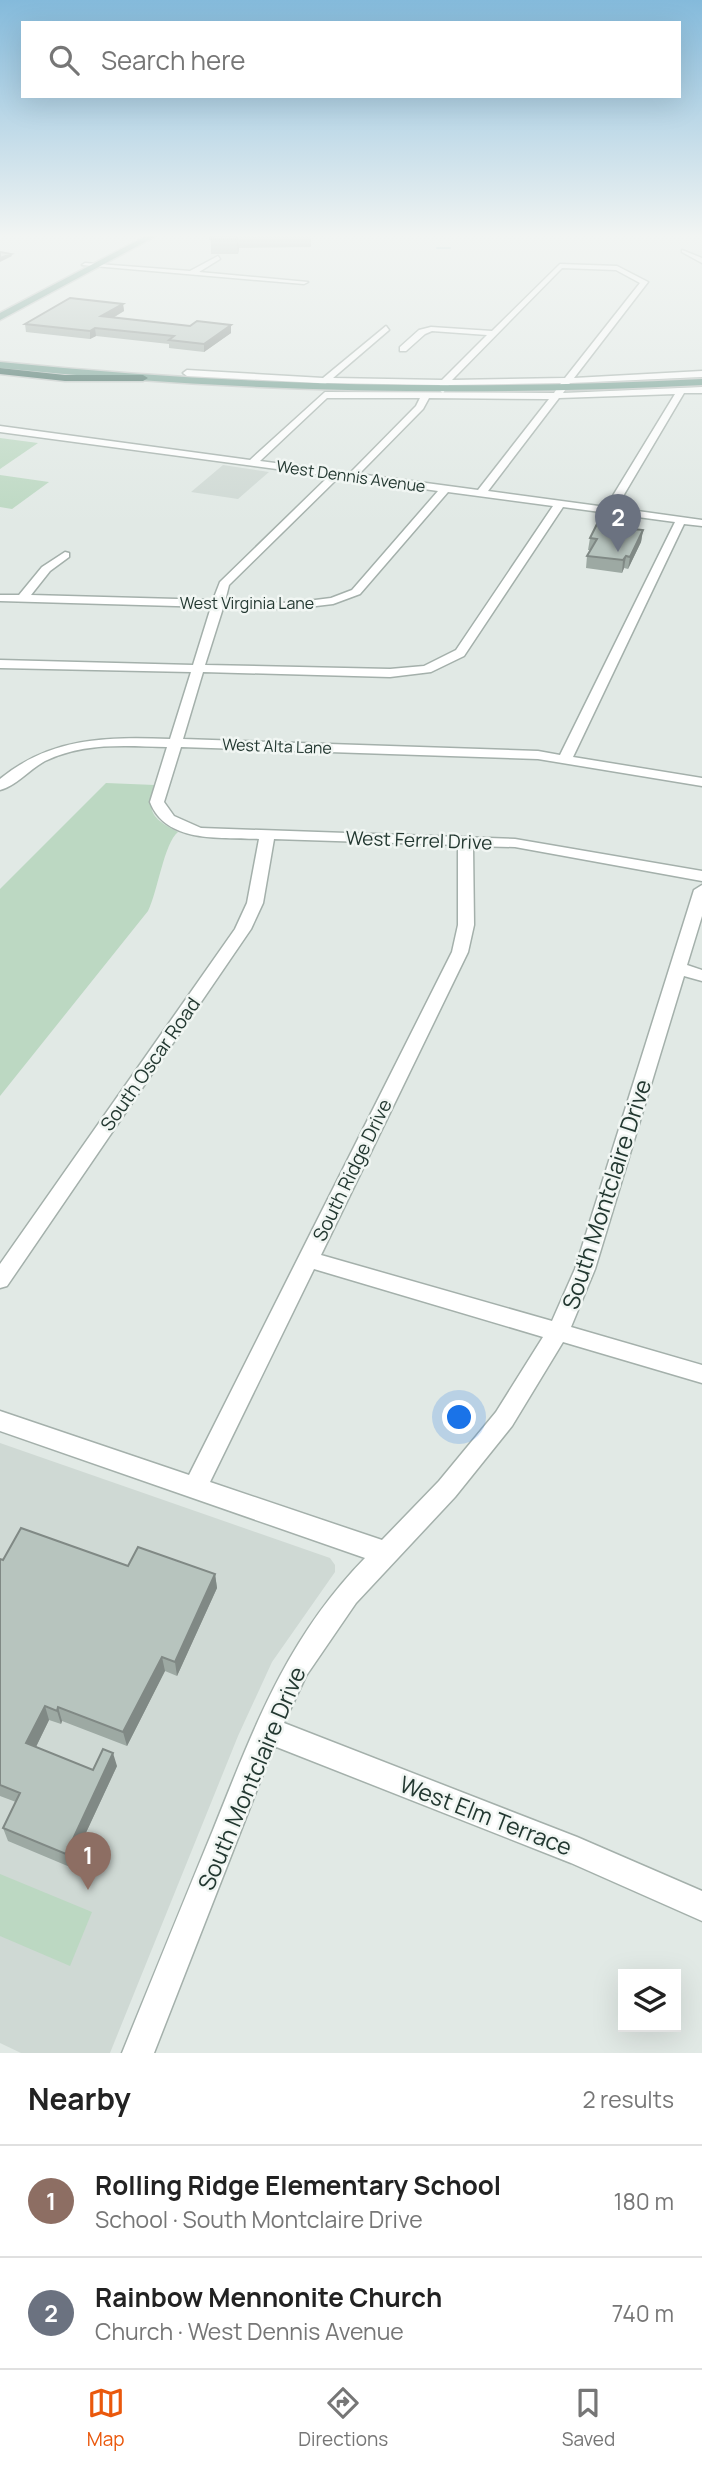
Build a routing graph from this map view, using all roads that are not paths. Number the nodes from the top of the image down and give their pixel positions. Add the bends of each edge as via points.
1 (382, 332) edge
2 (424, 332) edge
3 (481, 332) edge
4 (608, 332) edge
5 (493, 333) joint
6 (403, 349) dead end
7 (0, 366) edge
8 (187, 373) dead end
9 (702, 374) edge
10 (98, 375) junction
11 (123, 375) junction
12 (142, 378) junction
13 (702, 382) edge
14 (444, 386) junction
15 (322, 388) junction
16 (563, 388) junction
17 (702, 390) edge
18 (681, 391) junction
19 (425, 397) junction
20 (0, 429) edge
21 (251, 463) junction
22 (337, 474) junction
23 (352, 476) junction
24 (445, 489) junction
25 (481, 493) junction
26 (560, 504) junction
27 (609, 510) junction
28 (681, 520) junction
29 (702, 523) edge
30 (65, 555) dead end
31 (0, 598) edge
32 (22, 599) junction
33 (216, 605) junction
34 (0, 664) edge
35 (197, 668) junction
36 (174, 743) junction
37 (566, 757) junction
38 (702, 782) edge
39 (0, 786) edge
40 (267, 835) junction
41 (465, 841) junction
42 (702, 876) edge
43 (702, 890) edge
44 (678, 968) junction
45 (702, 976) edge
46 (308, 1259) junction
47 (0, 1280) edge
48 (558, 1332) junction
49 (702, 1374) edge
50 (0, 1421) edge
51 (195, 1488) junction
52 (385, 1553) junction
53 (267, 1730) junction
54 (702, 1906) edge
55 (138, 2053) edge

1 - 15 street
2 - 6 street
3 - 5 street
4 - 16 street
5 - 14 street
7 - 10 main road
7 - 11 main road
7 - 12 highway via 73,379
8 - 15 street
9 - 16 street
10 - 11 highway
10 - 12 main road
11 - 12 main road
12 - 15 main road
13 - 16 main road
14 - 15 main road
14 - 16 main road
15 - 19 street
15 - 21 street
16 - 18 street
16 - 19 street
16 - 25 street
17 - 18 street
18 - 27 street
19 - 23 street
20 - 21 street, West Dennis Avenue
21 - 22 street, West Dennis Avenue
22 - 23 street, West Dennis Avenue
22 - 33 street via 224,584
23 - 24 street, West Dennis Avenue
24 - 25 street, West Dennis Avenue
24 - 33 street, West Virginia Lane via 356,592 302,606
25 - 26 street, West Dennis Avenue
26 - 27 street, West Dennis Avenue
26 - 35 street via 460,653 438,665 390,673
27 - 28 street, West Dennis Avenue
28 - 29 street, West Dennis Avenue
28 - 37 street
30 - 32 street via 43,572
31 - 32 street, West Virginia Lane
32 - 33 street, West Virginia Lane
33 - 35 street
34 - 35 street
35 - 36 street
36 - 37 street, West Alta Lane
36 - 39 street, West Alta Lane via 111,741 71,746 36,758
36 - 40 street, West Ferrel Drive via 159,811 181,827 200,832
37 - 38 street, West Alta Lane
40 - 41 street, West Ferrel Drive
40 - 47 street, South Oscar Road via 255,903 243,929
41 - 42 street, West Ferrel Drive via 542,845
41 - 46 street, South Ridge Drive via 466,925 460,952
43 - 44 street, South Montclaire Drive
44 - 45 street
44 - 48 street, South Montclaire Drive via 584,1269
46 - 48 street
46 - 51 street, South Ridge Drive
48 - 49 street
48 - 52 street, South Montclaire Drive via 504,1419 447,1489
50 - 51 street
51 - 52 street
52 - 53 street, South Montclaire Drive via 321,1627
53 - 54 street, West Elm Terrace via 577,1850
53 - 55 street, South Montclaire Drive

